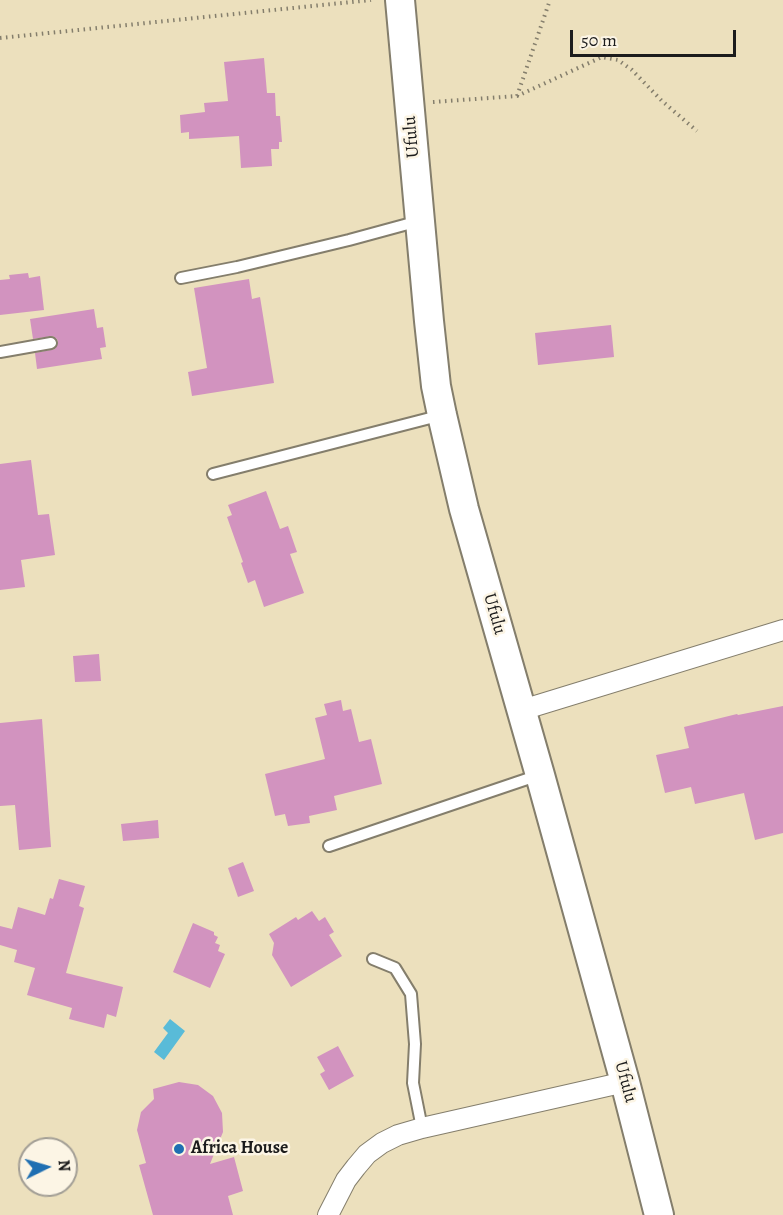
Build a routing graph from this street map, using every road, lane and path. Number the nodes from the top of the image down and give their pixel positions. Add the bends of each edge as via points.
1 (371, 0) edge
2 (400, 0) edge
3 (550, 0) edge
4 (0, 38) edge
5 (517, 96) junction
6 (409, 104) junction
7 (697, 131) dead end
8 (419, 220) junction
9 (181, 278) dead end
10 (51, 343) dead end
11 (0, 352) edge
12 (442, 415) junction
13 (213, 474) dead end
14 (783, 630) edge
15 (522, 710) junction
16 (540, 775) junction
17 (329, 846) dead end
18 (373, 959) dead end
19 (625, 1082) junction
20 (422, 1128) junction
21 (327, 1215) edge
22 (659, 1215) edge

1 - 4 path
2 - 6 street, Ufulu
3 - 5 path
5 - 6 path
5 - 7 path via 602,57 618,60
6 - 8 street, Ufulu
8 - 9 lane
8 - 12 street, Ufulu
10 - 11 lane
12 - 13 lane
12 - 15 street, Ufulu via 464,509
14 - 15 street
15 - 16 street, Ufulu
16 - 17 lane
16 - 19 street, Ufulu
18 - 20 lane via 395,968 411,994 416,1044 413,1083
19 - 20 street
19 - 22 street, Ufulu
20 - 21 street via 398,1135 367,1154 346,1180

